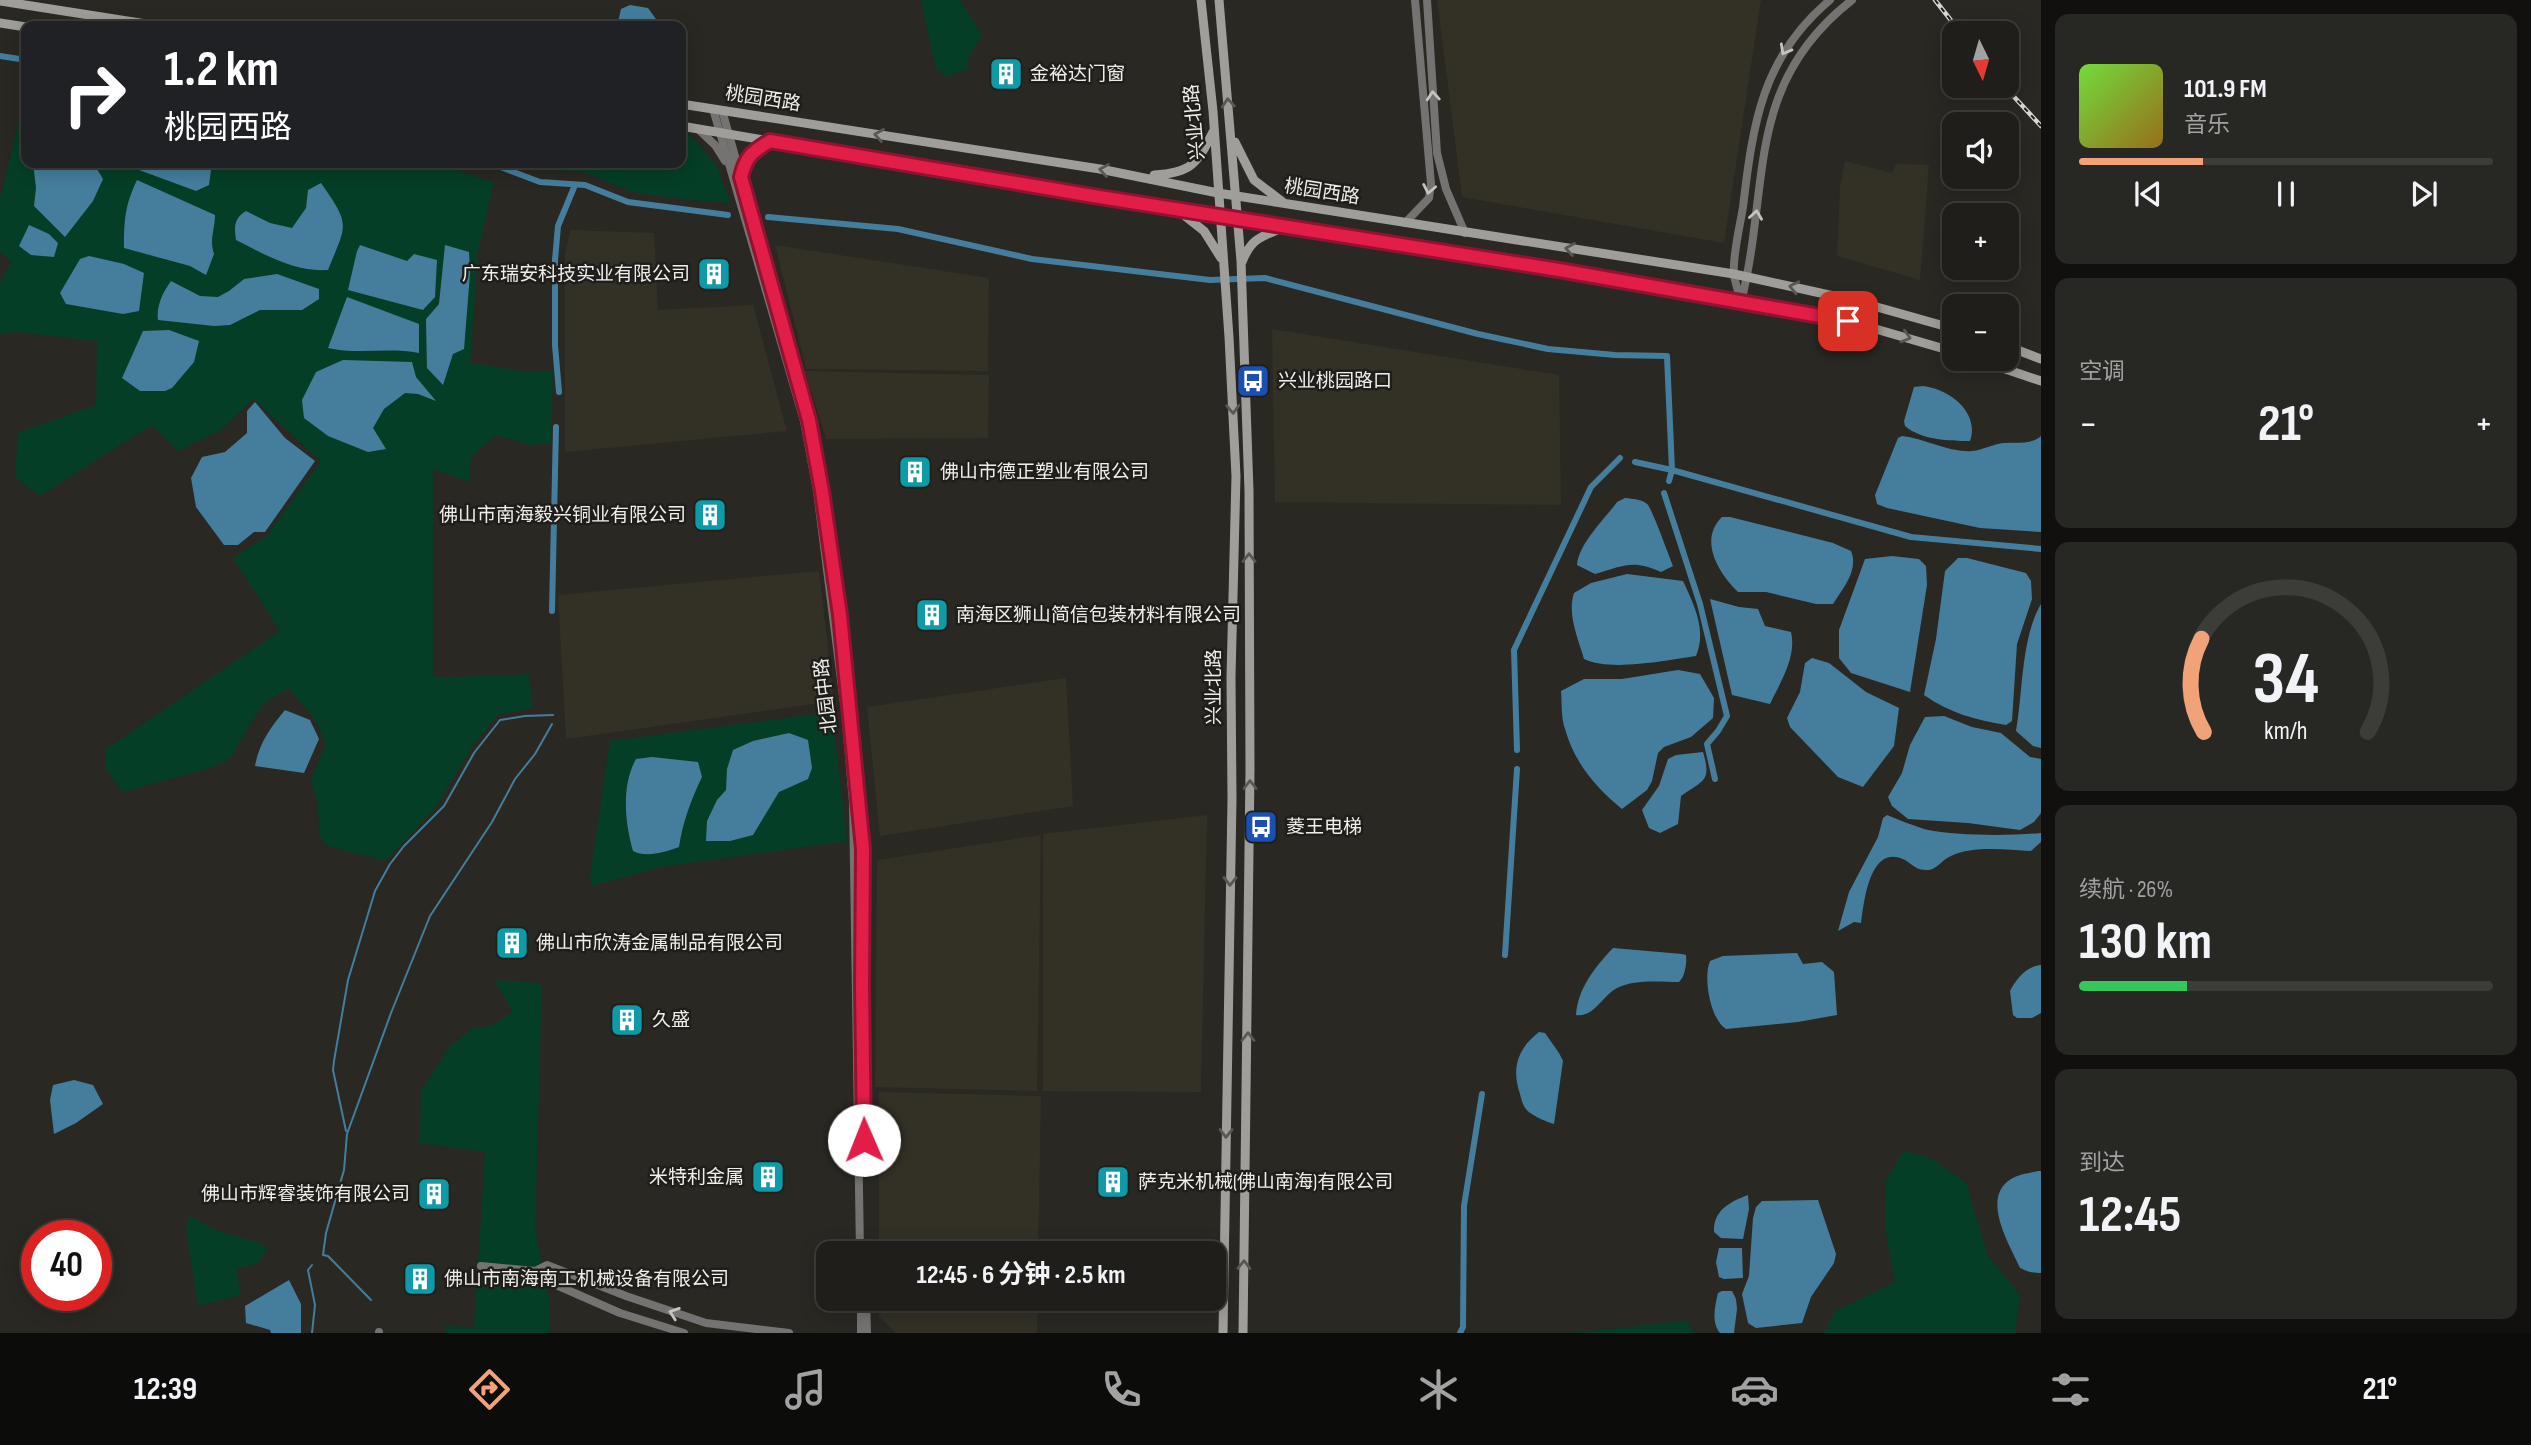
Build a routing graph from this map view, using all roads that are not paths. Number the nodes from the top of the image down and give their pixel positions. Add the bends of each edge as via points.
1 (1201, 0) edge
2 (1219, 0) edge
3 (1415, 0) edge
4 (1427, 0) edge
5 (1830, 0) edge
6 (1852, 0) edge
7 (0, 1) edge
8 (127, 21) edge
9 (0, 23) edge
10 (21, 26) edge
11 (686, 105) edge
12 (717, 109) junction
13 (686, 127) edge
14 (698, 128) junction
15 (1214, 130) junction
16 (724, 133) junction
17 (1231, 133) junction
18 (1751, 139) junction
19 (770, 141) junction
20 (1766, 142) junction
21 (730, 168) junction
22 (1143, 176) junction
23 (741, 177) junction
24 (1218, 193) junction
25 (1236, 196) junction
26 (1286, 204) junction
27 (1176, 209) junction
28 (1220, 216) junction
29 (1238, 220) junction
30 (1405, 223) junction
31 (1284, 227) junction
32 (1465, 233) junction
33 (1241, 264) junction
34 (1224, 266) junction
35 (1734, 274) junction
36 (1747, 276) junction
37 (1741, 302) junction
38 (1942, 325) edge
39 (1942, 348) edge
40 (2019, 351) edge
41 (2041, 359) edge
42 (2011, 371) edge
43 (2041, 381) edge
44 (860, 1241) edge
45 (866, 1241) edge
46 (481, 1266) dead end
47 (547, 1281) dead end
48 (861, 1311) edge
49 (866, 1311) edge
50 (684, 1333) edge
51 (789, 1333) edge
52 (861, 1333) edge
53 (867, 1333) edge
54 (1223, 1333) edge
55 (1243, 1333) edge

1 - 15 main road, 兴业北路
17 -> 2 main road, 兴业北路
3 -> 30 street via 1432,184 1429,198
32 -> 4 street via 1437,153
5 -> 18 street via 1790,41 1772,74
6 - 20 street via 1808,41 1791,68 1776,98
7 - 8 main road
9 - 10 main road
11 - 12 main road, 桃园西路
12 - 16 street, 北园中路
22 -> 12 main road, 桃园西路
13 - 14 main road, 桃园西路
14 - 16 main road, 桃园西路
14 - 21 street
15 - 22 main road via 1202,153 1183,171
15 - 24 main road, 兴业北路
16 - 19 main road, 桃园西路
16 - 21 street, 北园中路
16 - 23 street, 北园中路
17 - 25 main road, 兴业北路
17 - 26 main road via 1254,180
18 - 20 street
18 - 35 street
19 - 23 street via 745,161
19 - 27 main road, 桃园西路
36 -> 20 street
21 - 44 street, 北园中路 via 804,421 845,711 855,849
22 - 24 main road, 桃园西路
23 - 45 street, 北园中路 via 809,420 850,702 863,849
24 - 25 main road, 桃园西路
24 - 28 main road, 兴业北路
25 - 26 main road, 桃园西路
25 - 29 main road, 兴业北路
26 - 30 main road, 桃园西路
27 - 28 main road, 桃园西路
27 - 34 main road via 1205,231
28 - 29 main road, 桃园西路
28 - 34 main road, 兴业北路
29 - 31 main road, 桃园西路
29 - 33 main road, 兴业北路
30 - 32 main road, 桃园西路
31 - 33 main road via 1248,246
31 - 37 main road, 桃园西路
35 -> 32 main road, 桃园西路
55 -> 33 main road, 兴业北路 via 1250,757 1249,491
34 -> 54 main road, 兴业北路 via 1236,476
35 - 36 main road, 桃园西路
35 - 37 street
36 - 37 street
38 -> 36 main road, 桃园西路
37 -> 39 main road, 桃园西路 via 1848,321
40 - 41 main road
42 - 43 main road
51 -> 46 street via 706,1323 547,1265 534,1272
47 - 50 street
48 - 52 street
49 - 53 street

